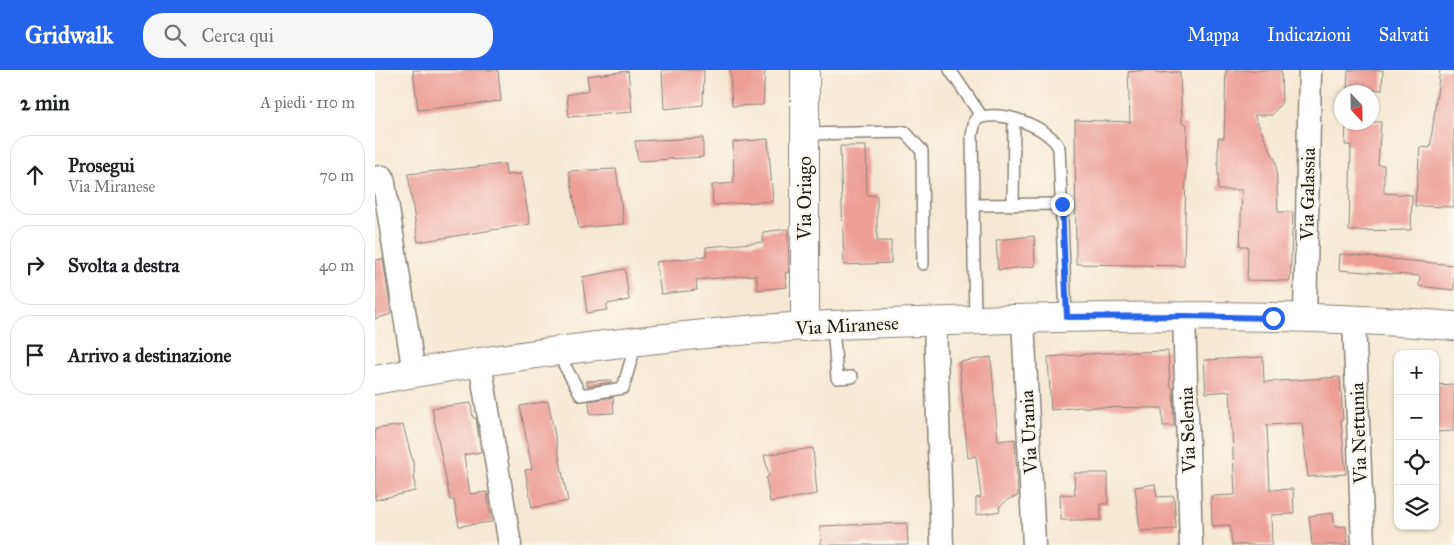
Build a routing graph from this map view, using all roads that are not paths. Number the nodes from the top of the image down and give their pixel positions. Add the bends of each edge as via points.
1 (805, 70) edge
2 (951, 70) edge
3 (1310, 70) edge
4 (982, 116) junction
5 (1014, 120) junction
6 (805, 134) junction
7 (375, 178) edge
8 (1062, 204) junction
9 (973, 205) junction
10 (1013, 205) junction
11 (923, 264) dead end
12 (1184, 316) junction
13 (1067, 317) junction
14 (1023, 318) junction
15 (1305, 319) junction
16 (975, 320) junction
17 (1354, 320) junction
18 (935, 321) junction
19 (833, 325) junction
20 (1454, 326) edge
21 (805, 327) junction
22 (636, 342) junction
23 (556, 351) junction
24 (480, 362) junction
25 (414, 372) junction
26 (852, 377) dead end
27 (375, 380) edge
28 (510, 545) edge
29 (942, 545) edge
30 (1034, 545) edge
31 (1191, 545) edge
32 (1363, 545) edge

1 - 6 street, Via Oriago
2 - 4 lane
3 - 15 street, Via Galassia
4 - 5 lane
4 - 9 lane via 975,120 972,130
5 - 8 lane via 1029,123 1059,146
5 - 10 lane
6 - 11 lane via 905,132 922,151
6 - 21 street, Via Oriago
7 - 25 street via 383,177
8 - 10 lane
8 - 13 lane
9 - 10 lane
9 - 16 lane
12 - 13 street, Via Miranese
12 - 15 street, Via Miranese
12 - 31 street, Via Selenia
13 - 14 street, Via Miranese
14 - 16 street, Via Miranese
14 - 30 street, Via Urania
15 - 17 street, Via Miranese
16 - 18 street, Via Miranese
17 - 20 street, Via Miranese
17 - 32 street, Via Nettunia
18 - 19 street, Via Miranese
18 - 29 street
19 - 21 street, Via Miranese
19 - 26 lane via 837,378
21 - 22 street, Via Miranese via 716,332
22 - 23 street, Via Miranese
22 - 23 lane via 623,388 581,395
23 - 24 street, Via Miranese
24 - 25 street, Via Miranese
24 - 28 street
25 - 27 street, Via Miranese

